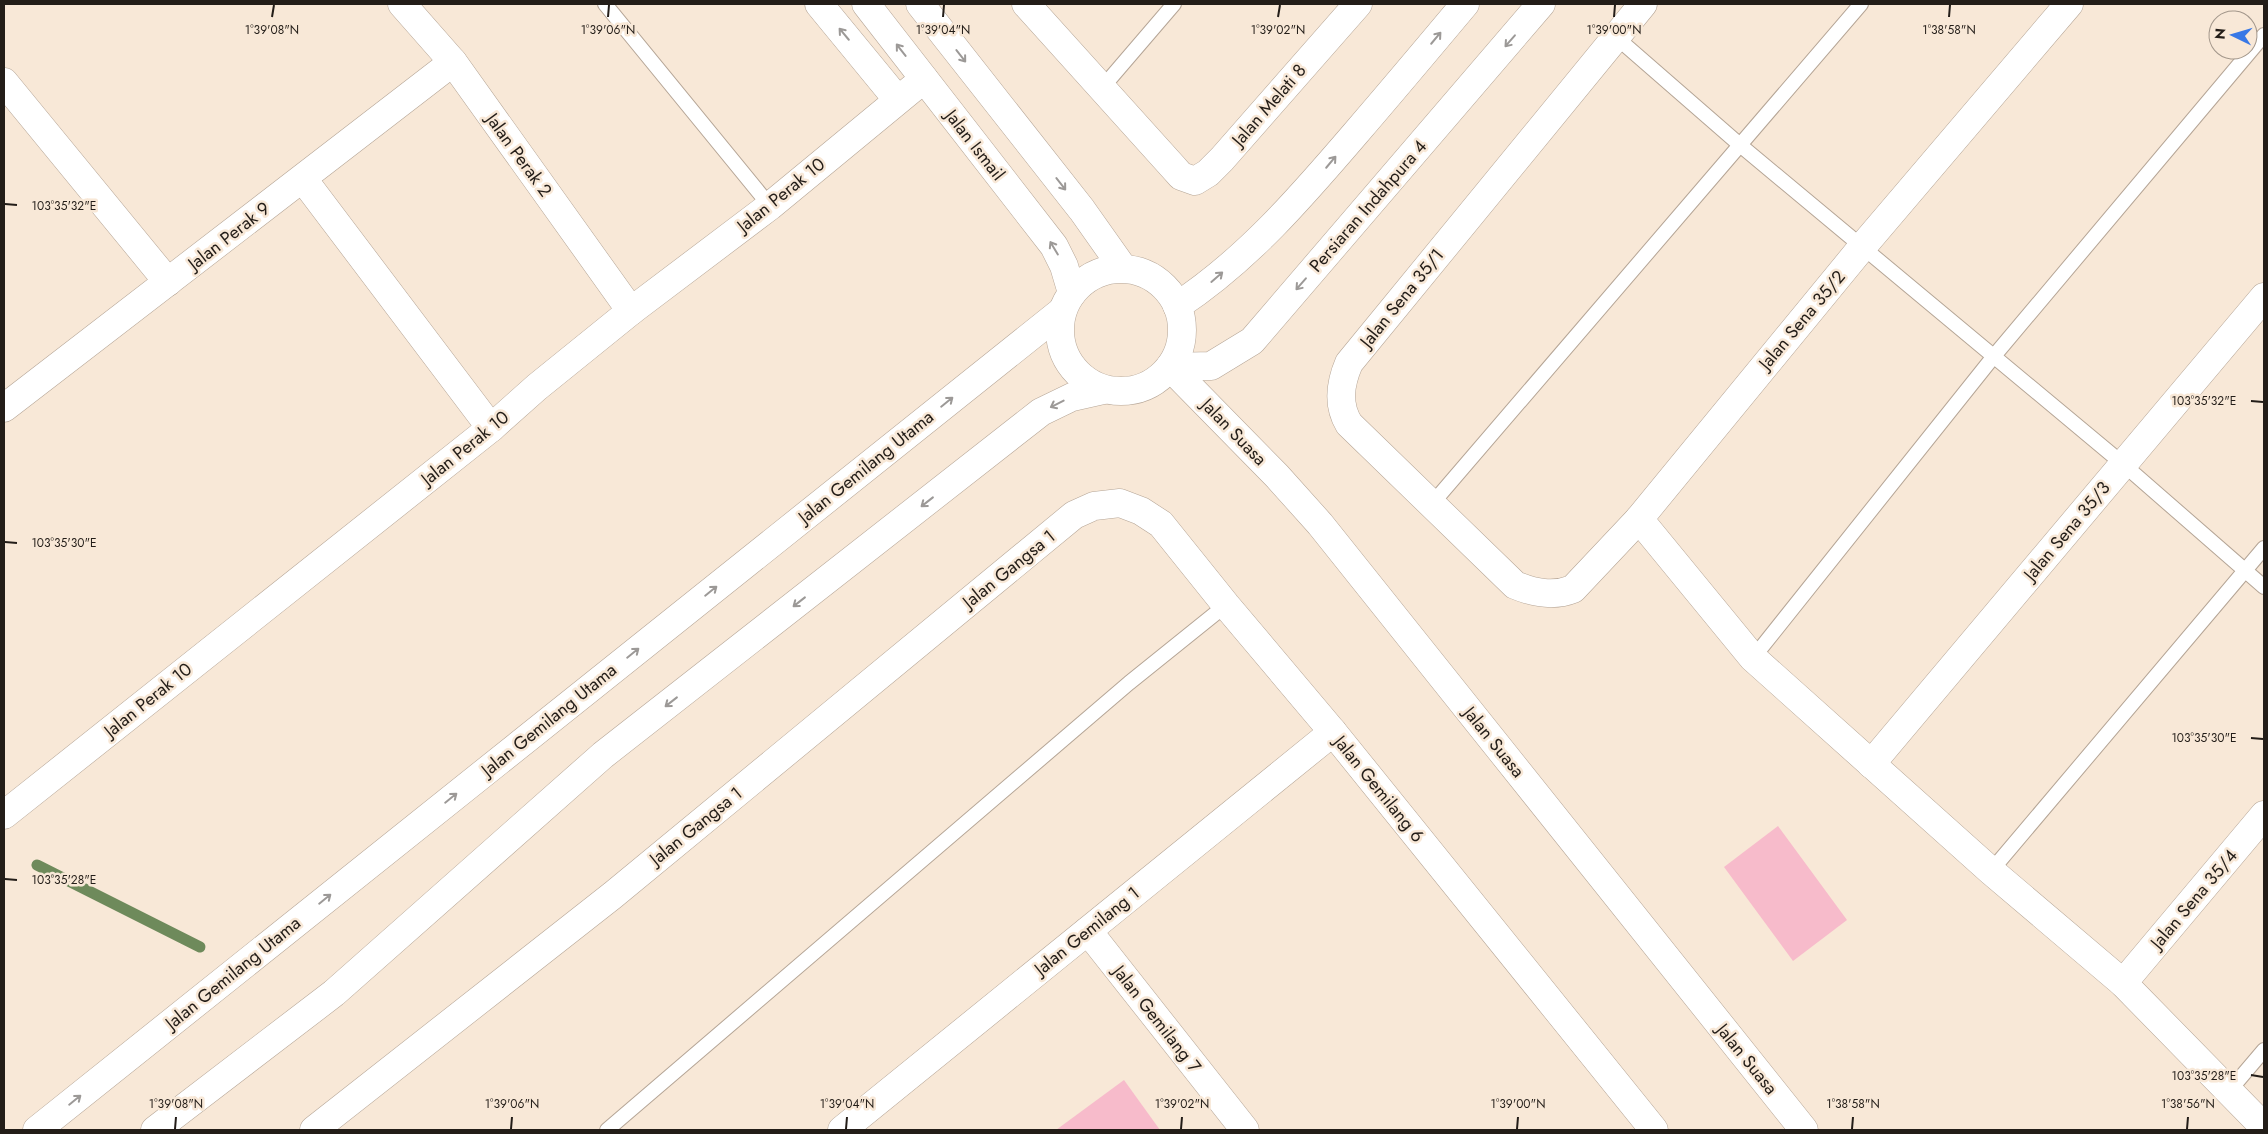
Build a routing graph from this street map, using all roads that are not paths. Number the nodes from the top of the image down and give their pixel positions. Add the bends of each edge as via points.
1 (402, 4) edge
2 (605, 4) edge
3 (819, 4) edge
4 (866, 4) edge
5 (920, 4) edge
6 (1026, 4) edge
7 (1174, 4) edge
8 (1358, 4) edge
9 (1466, 4) edge
10 (1541, 4) edge
11 (1643, 4) edge
12 (1861, 4) edge
13 (2068, 4) edge
14 (2264, 35) edge
15 (1616, 37) junction
16 (453, 62) junction
17 (924, 79) junction
18 (4, 82) edge
19 (1102, 88) junction
20 (897, 99) junction
21 (1740, 145) junction
22 (302, 179) junction
23 (770, 206) junction
24 (1863, 246) junction
25 (1123, 268) junction
26 (168, 282) junction
27 (2264, 297) edge
28 (1067, 302) junction
29 (1178, 306) junction
30 (631, 311) junction
31 (1994, 356) junction
32 (1170, 367) junction
33 (1103, 390) junction
34 (4, 408) edge
35 (491, 428) junction
36 (2123, 464) junction
37 (1431, 505) junction
38 (1074, 515) joint
39 (1639, 518) junction
40 (2264, 548) edge
41 (2245, 570) junction
42 (1515, 585) joint
43 (2264, 587) edge
44 (1226, 605) junction
45 (1753, 658) junction
46 (1333, 732) junction
47 (1871, 764) junction
48 (4, 815) edge
49 (2264, 815) edge
50 (1991, 871) junction
51 (1088, 931) junction
52 (2123, 983) junction
53 (2264, 1050) edge
54 (2230, 1090) junction
55 (324, 1127) edge
56 (2264, 1127) edge
57 (37, 1130) edge
58 (155, 1130) edge
59 (607, 1130) edge
60 (842, 1130) edge
61 (1245, 1130) edge
62 (1654, 1130) edge
63 (1804, 1130) edge

1 - 16 street, Jalan Perak 2
2 - 23 lane
20 -> 3 street
17 -> 4 street, Jalan Ismail
5 -> 25 street via 1082,210
6 - 19 street
7 - 19 lane
8 - 19 street, Jalan Melati 8 via 1208,173 1195,181 1181,176
29 -> 9 street via 1230,266 1296,204
10 -> 32 street, Persiaran Indahpura 4 via 1252,341 1211,366
11 - 15 street, Jalan Sena 35/1
12 - 21 lane
13 - 24 street, Jalan Sena 35/2
14 - 31 lane
15 - 21 lane
15 - 37 street, Jalan Sena 35/1 via 1349,363 1342,380 1342,413 1349,424
16 - 22 street, Jalan Perak 9
16 - 30 street, Jalan Perak 2
17 - 20 street, Jalan Perak 10
28 -> 17 street, Jalan Ismail via 1064,266 1054,246
18 - 26 street
20 - 23 street, Jalan Perak 10
21 - 24 lane
21 - 37 lane
22 - 26 street, Jalan Perak 9
22 - 35 street
23 - 30 street, Jalan Perak 10
24 - 31 lane
24 - 39 street, Jalan Sena 35/2
25 - 28 street via 1103,271 1086,279
25 - 29 street via 1140,271 1156,279 1169,290
26 - 34 street, Jalan Perak 9
27 - 36 street, Jalan Sena 35/3
28 - 33 street via 1060,341 1073,369 1086,382
57 -> 28 street, Jalan Gemilang Utama
29 - 32 street via 1182,340
30 - 35 street, Jalan Perak 10
31 - 36 lane
31 - 45 lane
32 - 33 street via 1157,380 1140,389 1122,392
32 - 63 street, Jalan Suasa via 1320,524
33 -> 58 street via 1072,397 1041,412 603,755 334,993
35 - 48 street, Jalan Perak 10
36 - 41 lane
36 - 47 street, Jalan Sena 35/3
37 - 42 street, Jalan Sena 35/1
38 - 44 street, Jalan Gemilang 6 via 1094,506 1120,503 1141,511 1161,524
38 - 55 street, Jalan Gangsa 1 via 613,895
39 - 42 street, Jalan Sena 35/2 via 1573,589 1563,593 1544,593
39 - 45 street
40 - 41 lane
41 - 43 lane
41 - 50 lane
44 - 46 street, Jalan Gemilang 6
44 - 59 lane via 1129,683
45 - 47 street
46 - 51 street, Jalan Gemilang 1
46 - 62 street, Jalan Gemilang 6
47 - 50 street
49 - 52 street, Jalan Sena 35/4
50 - 52 street
51 - 60 street, Jalan Gemilang 1
51 - 61 street, Jalan Gemilang 7
52 - 54 street
53 - 54 lane
54 - 56 street

